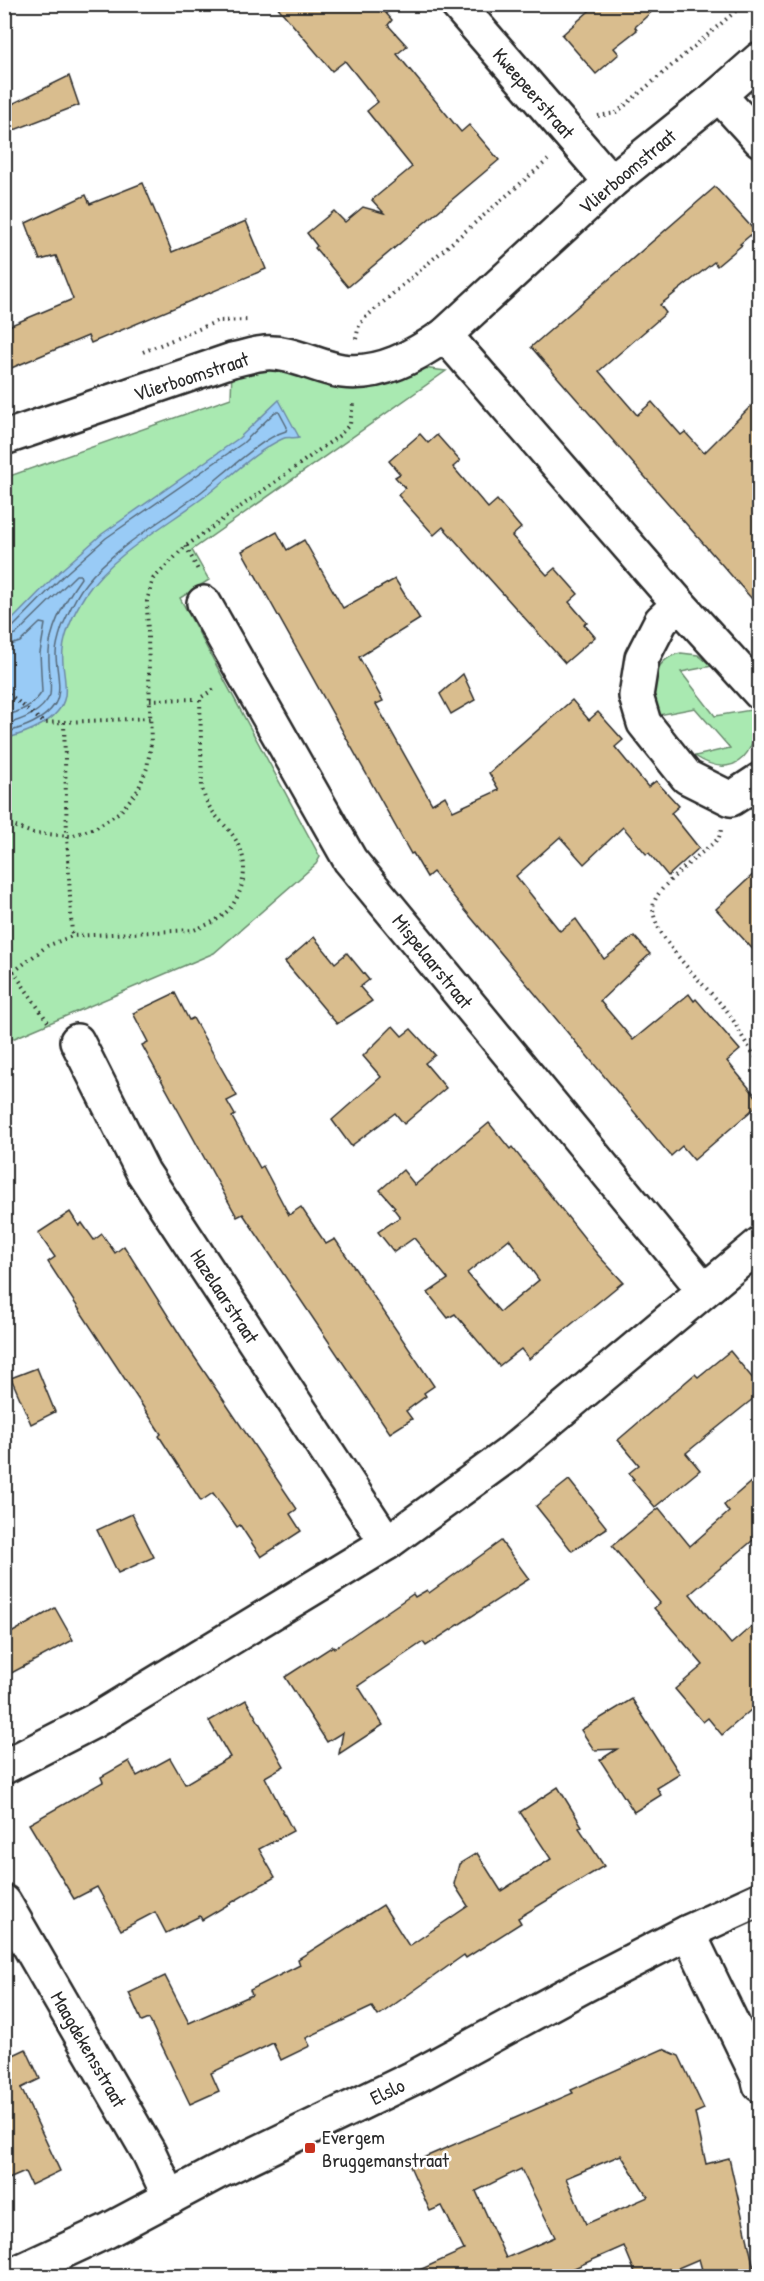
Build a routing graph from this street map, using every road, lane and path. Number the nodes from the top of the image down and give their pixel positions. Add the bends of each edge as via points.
1 (457, 4) edge
2 (744, 4) edge
3 (759, 59) edge
4 (719, 95) junction
5 (573, 138) junction
6 (759, 140) edge
7 (611, 182) junction
8 (445, 335) junction
9 (356, 336) dead end
10 (4, 438) edge
11 (204, 603) dead end
12 (679, 604) junction
13 (243, 672) junction
14 (4, 690) edge
15 (759, 693) edge
16 (197, 699) dead end
17 (150, 700) dead end
18 (150, 718) dead end
19 (64, 722) junction
20 (759, 780) edge
21 (731, 799) junction
22 (72, 936) junction
23 (13, 971) junction
24 (4, 979) edge
25 (77, 1041) joint
26 (759, 1061) edge
27 (759, 1244) edge
28 (704, 1290) junction
29 (387, 1544) junction
30 (4, 1767) edge
31 (759, 1899) edge
32 (4, 1902) edge
33 (688, 1932) junction
34 (759, 2085) edge
35 (170, 2198) junction
36 (10, 2277) edge

1 - 5 street, Kweepeerstraat
2 - 5 path via 616,113 597,116
3 - 4 street, Vlierboomstraat
4 - 6 street
4 - 7 street, Vlierboomstraat
5 - 7 street, Kweepeerstraat
5 - 9 path via 367,316
7 - 8 street, Vlierboomstraat
8 - 10 street, Vlierboomstraat via 420,353 390,366 355,372 266,353 232,360
8 - 12 street
11 - 13 street, Mispelaarstraat
12 - 15 street
12 - 21 street via 661,621 642,658 636,696 644,723 687,777
13 - 22 path via 200,698 205,801 233,836 243,858 244,873 234,903 224,915 194,930
13 - 28 street, Mispelaarstraat via 350,860
14 - 19 path via 44,723
16 - 17 path
18 - 19 path
19 - 22 path
20 - 21 street
21 - 26 path via 719,838 657,892 652,906 657,928 728,1013
22 - 23 path via 47,946
23 - 24 path
23 - 25 path via 57,1036
25 - 29 street, Hazelaarstraat via 143,1172
27 - 28 street
28 - 29 street via 509,1454
29 - 30 street via 94,1720
31 - 33 street, Elslo
32 - 35 street, Maagdekensstraat via 149,2153
33 - 34 street
33 - 35 street, Elslo via 413,2078
35 - 36 street, Elslo

